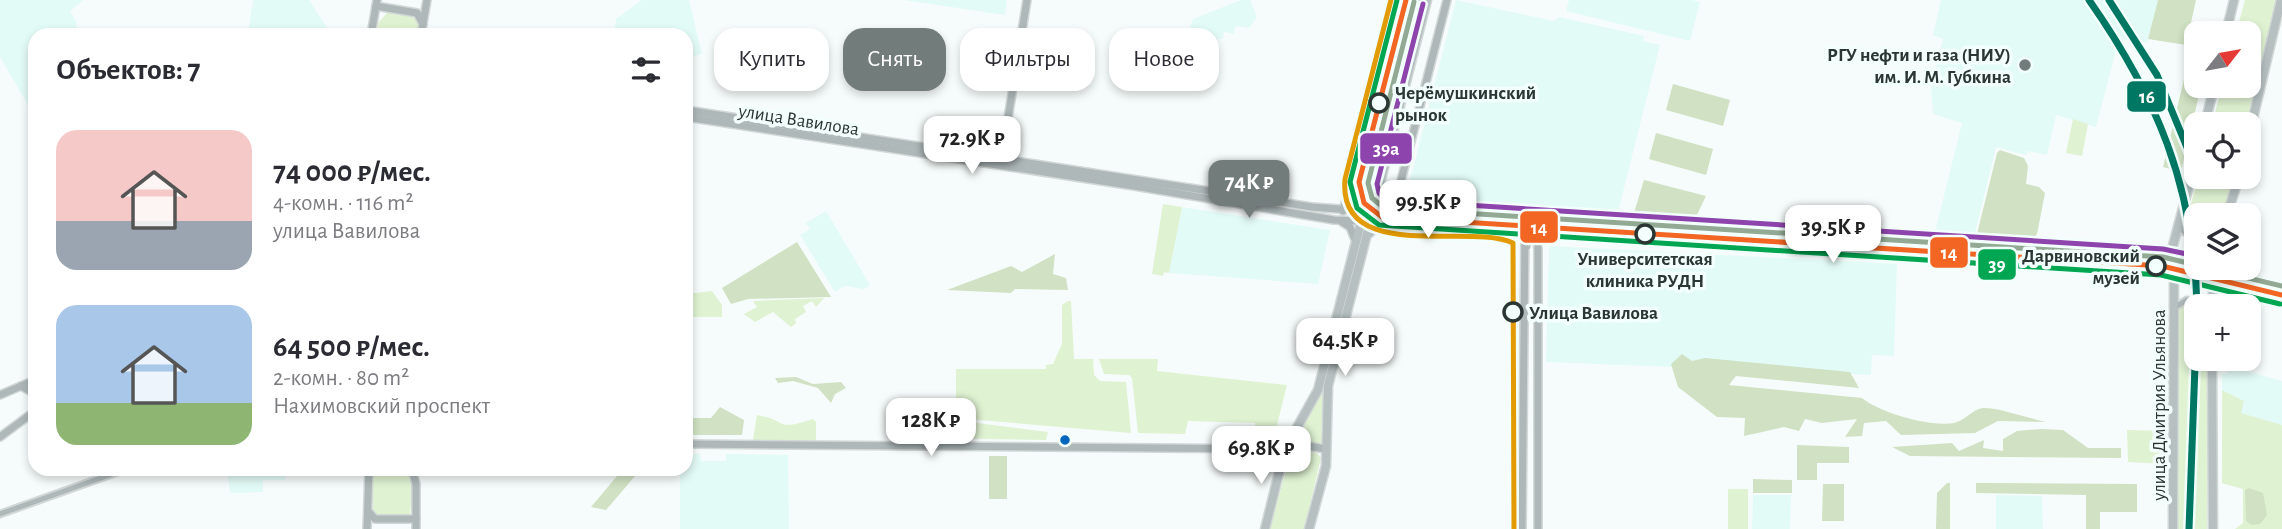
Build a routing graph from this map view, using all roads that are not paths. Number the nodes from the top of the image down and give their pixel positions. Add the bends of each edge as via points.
1 (427, 0) edge
2 (1027, 0) edge
3 (1398, 0) edge
4 (1418, 0) edge
5 (1427, 0) edge
6 (1447, 0) edge
7 (2234, 0) edge
8 (2281, 0) edge
9 (377, 3) edge
10 (2229, 21) edge
11 (423, 24) junction
12 (372, 28) edge
13 (422, 28) edge
14 (693, 111) edge
15 (2254, 112) edge
16 (693, 118) edge
17 (1001, 162) junction
18 (1352, 180) junction
19 (2188, 189) edge
20 (1312, 207) junction
21 (1343, 211) junction
22 (1393, 212) junction
23 (1365, 214) junction
24 (1312, 217) junction
25 (1334, 220) junction
26 (1532, 221) junction
27 (1372, 222) junction
28 (1383, 222) junction
29 (2179, 224) junction
30 (2184, 230) edge
31 (1525, 232) junction
32 (1537, 232) junction
33 (1369, 234) junction
34 (1356, 242) junction
35 (2172, 261) junction
36 (2184, 264) edge
37 (2174, 272) junction
38 (2256, 280) edge
39 (2213, 282) junction
40 (2282, 287) edge
41 (2212, 294) edge
42 (2282, 299) edge
43 (2184, 302) edge
44 (2174, 308) junction
45 (2212, 371) edge
46 (28, 383) edge
47 (21, 386) junction
48 (28, 390) edge
49 (0, 396) edge
50 (28, 415) edge
51 (0, 437) edge
52 (693, 444) edge
53 (1285, 449) junction
54 (1326, 449) junction
55 (106, 476) edge
56 (369, 476) edge
57 (415, 476) edge
58 (367, 511) junction
59 (0, 514) edge
60 (416, 519) junction
61 (367, 529) edge
62 (416, 529) edge
63 (1265, 529) edge
64 (1309, 529) edge
65 (1522, 529) edge
66 (1538, 529) edge
67 (2173, 529) edge
68 (2213, 529) edge

1 - 11 street
2 - 17 street
3 - 18 street
4 - 23 main road
5 - 23 main road
6 - 22 street
7 - 10 main road
8 - 15 main road
9 - 11 street via 417,13
9 - 12 street
11 - 13 street
14 - 17 street, улица Вавилова
16 - 17 street, улица Вавилова
17 - 20 street, улица Вавилова
17 - 24 street, улица Вавилова
18 - 21 street
18 - 23 street
19 - 29 main road, улица Дмитрия Ульянова
20 - 21 street, улица Вавилова
20 - 24 street via 1318,214
21 - 23 street, улица Вавилова
22 - 23 main road, улица Вавилова
22 - 26 main road, улица Вавилова
22 - 28 street
23 - 25 street, улица Вавилова
23 - 27 main road, улица Вавилова
23 - 34 main road
24 - 25 street, улица Вавилова
25 - 34 street via 1350,227
26 - 31 street
26 - 32 street
26 - 35 main road, улица Вавилова
27 - 28 main road, улица Вавилова
27 - 33 main road
28 - 31 main road, улица Вавилова
28 - 33 street
29 - 30 street
29 - 35 main road, улица Дмитрия Ульянова
31 - 32 main road, улица Вавилова
31 - 65 street
32 - 37 main road, улица Вавилова
32 - 66 street
33 - 54 main road via 1328,386
34 - 53 main road via 1318,390
35 - 36 main road, улица Вавилова
35 - 37 main road, улица Дмитрия Ульянова
37 - 39 main road, улица Вавилова
37 - 44 main road, улица Дмитрия Ульянова
38 - 40 main road, улица Вавилова
39 - 41 main road
39 - 42 main road, улица Вавилова
43 - 44 street
44 - 67 main road, улица Дмитрия Ульянова
45 - 68 main road
46 - 47 street
47 - 48 street
47 - 49 street
50 - 51 street
52 - 53 street
53 - 54 street
53 - 63 main road
54 - 64 main road via 1326,466
55 - 59 street
56 - 58 street
57 - 60 street
58 - 60 street via 375,519
58 - 61 street
60 - 62 street

